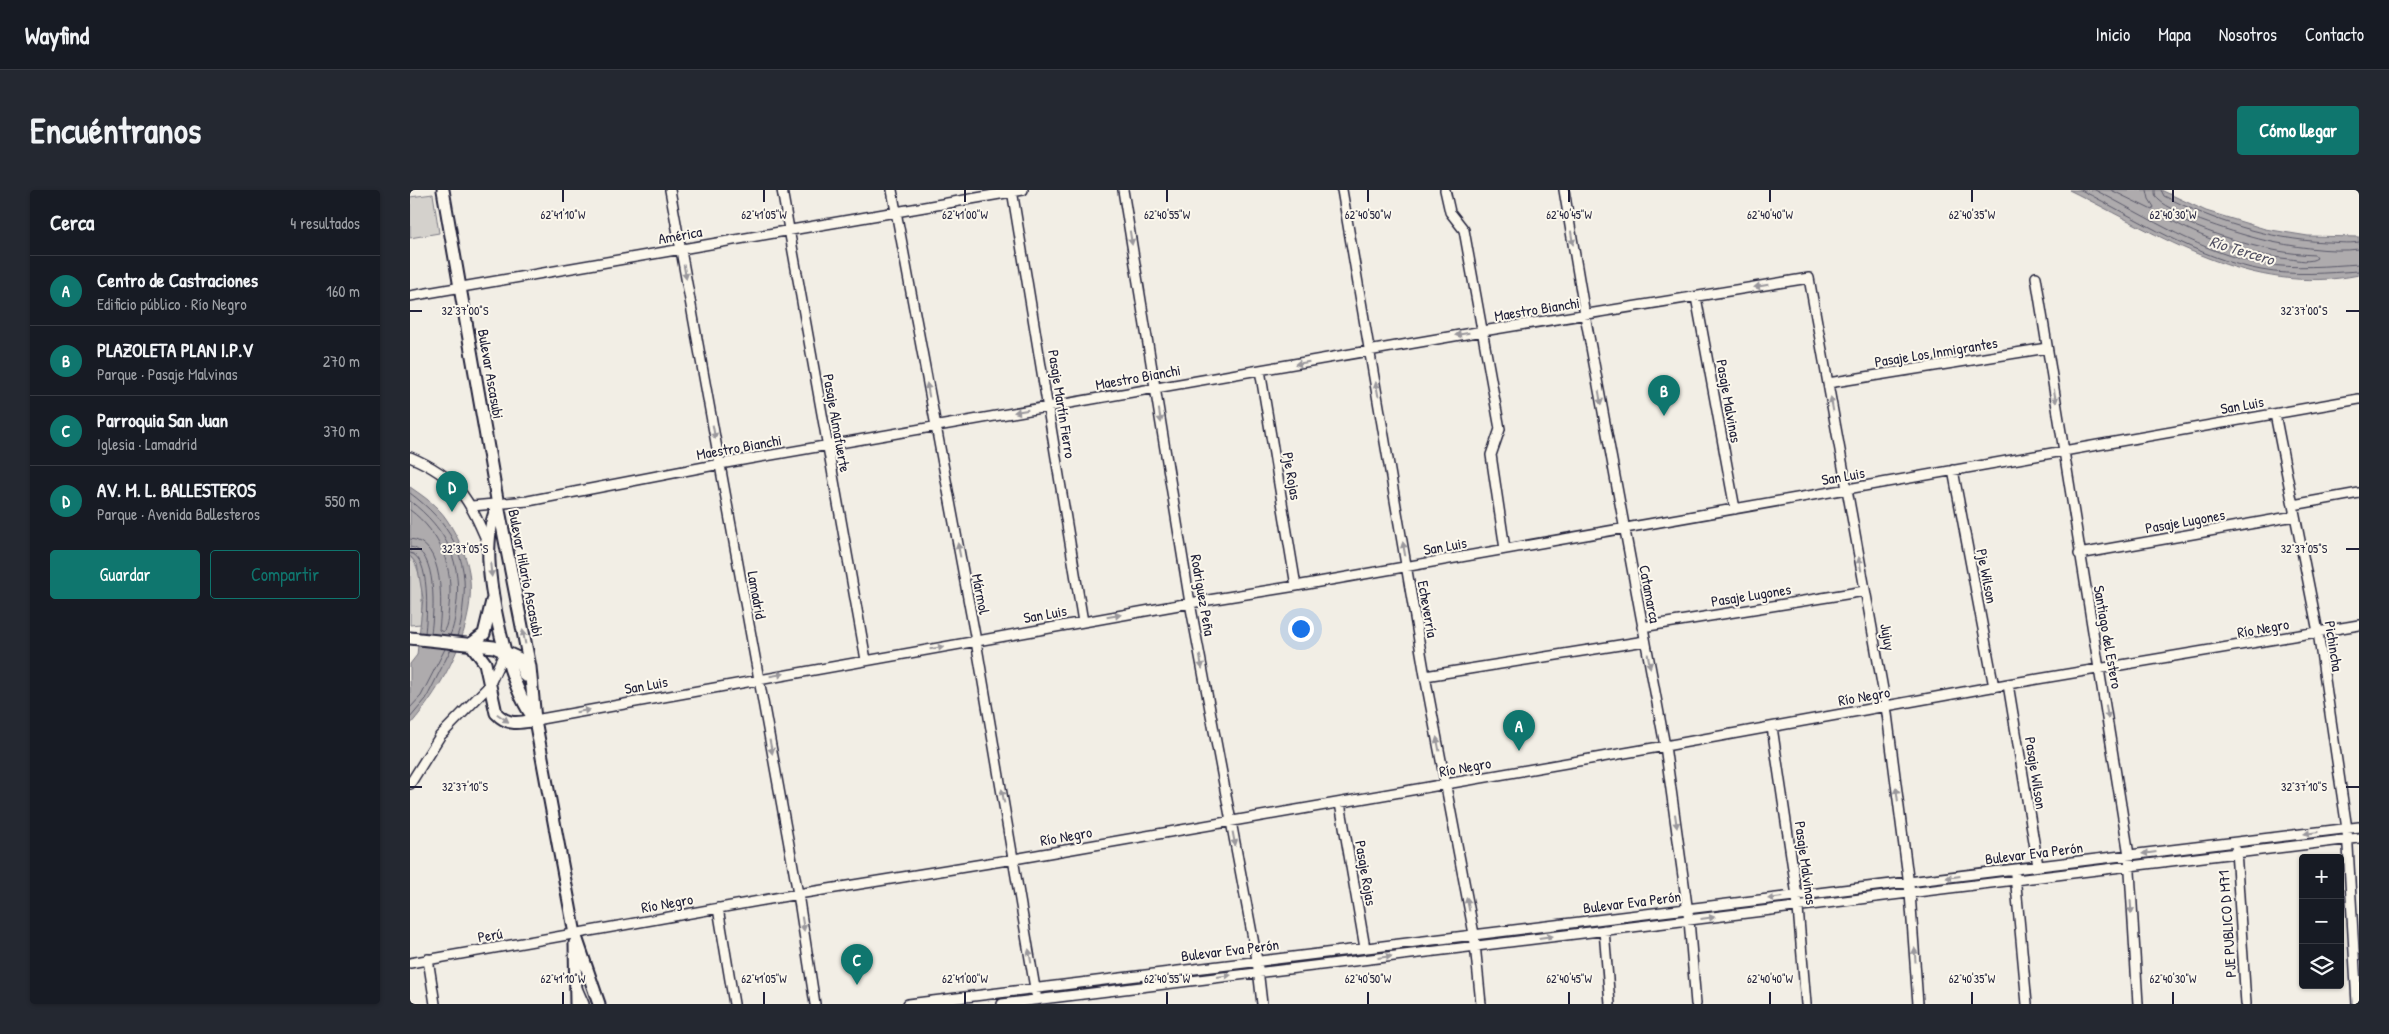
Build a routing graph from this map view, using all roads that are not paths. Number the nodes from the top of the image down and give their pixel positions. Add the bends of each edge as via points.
1 (443, 190) edge
2 (670, 190) edge
3 (782, 190) edge
4 (892, 190) edge
5 (1023, 190) edge
6 (1123, 190) edge
7 (1342, 190) edge
8 (1445, 190) edge
9 (1564, 190) edge
10 (1013, 191) edge
11 (896, 212) junction
12 (789, 229) junction
13 (681, 249) junction
14 (2036, 277) dead end
15 (1809, 278) joint
16 (460, 287) junction
17 (410, 296) edge
18 (1696, 297) junction
19 (1585, 315) junction
20 (1483, 331) junction
21 (2047, 348) junction
22 (1370, 351) junction
23 (1260, 370) junction
24 (1828, 383) junction
25 (1155, 388) junction
26 (2359, 398) edge
27 (1048, 406) junction
28 (2275, 414) junction
29 (935, 426) junction
30 (827, 445) junction
31 (2063, 451) junction
32 (410, 457) edge
33 (720, 464) junction
34 (1953, 470) junction
35 (1848, 489) junction
36 (2359, 493) edge
37 (498, 505) junction
38 (2293, 505) junction
39 (472, 506) junction
40 (1735, 509) junction
41 (2295, 516) junction
42 (1624, 528) junction
43 (488, 545) junction
44 (1505, 550) junction
45 (2080, 554) junction
46 (1407, 567) junction
47 (1296, 586) junction
48 (1865, 590) junction
49 (493, 594) junction
50 (1190, 602) junction
51 (1083, 622) junction
52 (2359, 625) edge
53 (1642, 627) junction
54 (2318, 632) junction
55 (410, 638) edge
56 (976, 641) junction
57 (1645, 641) junction
58 (471, 644) junction
59 (505, 651) junction
60 (866, 660) junction
61 (2100, 669) junction
62 (1426, 676) junction
63 (758, 679) junction
64 (2008, 684) junction
65 (489, 686) junction
66 (1994, 687) junction
67 (534, 694) junction
68 (1886, 706) junction
69 (535, 720) junction
70 (1772, 727) junction
71 (1665, 746) junction
72 (410, 784) edge
73 (1446, 784) junction
74 (1340, 802) junction
75 (1230, 822) junction
76 (2359, 827) edge
77 (2347, 829) junction
78 (2359, 838) edge
79 (2347, 840) junction
80 (2236, 842) junction
81 (2236, 853) junction
82 (2129, 855) junction
83 (1014, 859) junction
84 (2038, 866) junction
85 (2129, 866) junction
86 (2015, 869) junction
87 (2016, 880) junction
88 (1909, 882) junction
89 (1910, 893) junction
90 (798, 894) junction
91 (1797, 896) junction
92 (1798, 907) junction
93 (718, 908) junction
94 (1688, 909) junction
95 (1690, 920) junction
96 (1604, 930) junction
97 (575, 934) junction
98 (1474, 934) junction
99 (1476, 946) junction
100 (1365, 948) junction
101 (428, 959) junction
102 (1258, 960) junction
103 (410, 963) edge
104 (1259, 972) junction
105 (575, 983) junction
106 (1036, 989) junction
107 (1036, 1002) edge
108 (435, 1004) edge
109 (576, 1004) edge
110 (584, 1004) edge
111 (599, 1004) edge
112 (734, 1004) edge
113 (815, 1004) edge
114 (908, 1004) edge
115 (1002, 1004) edge
116 (1262, 1004) edge
117 (1481, 1004) edge
118 (1610, 1004) edge
119 (1696, 1004) edge
120 (1806, 1004) edge
121 (1918, 1004) edge
122 (2027, 1004) edge
123 (2138, 1004) edge
124 (2246, 1004) edge
125 (2357, 1004) edge

1 - 16 main road, Bulevar Ascasubi
2 - 13 street, Lamadrid
3 - 12 street, Pasaje Almafuerte
4 - 11 street, Mármol
5 - 10 street, América
6 -> 25 street, Rodriguez Peña
7 - 22 street, Echeverría
8 - 20 street via 1450,212 1464,230
9 -> 19 street, Catamarca
10 - 11 street, América
10 - 27 street, Pasaje Martín Fierro
11 - 12 street, América
29 -> 11 street, Mármol
12 - 13 street, América
12 - 30 street, Pasaje Almafuerte
13 - 16 street, América
13 -> 33 street, Lamadrid
14 - 21 street, Santiago del Estero
15 -> 18 street, Maestro Bianchi
15 - 24 street, Jujuy
16 - 17 street, América
16 - 37 main road, Bulevar Ascasubi
18 - 19 street, Maestro Bianchi
18 - 40 street, Pasaje Malvinas
19 - 20 street, Maestro Bianchi
19 -> 42 street, Catamarca
20 -> 22 street, Maestro Bianchi
20 - 44 street via 1500,429 1491,455
21 - 24 street, Pasaje Los Inmigrantes
21 -> 31 street, Santiago del Estero
22 -> 23 street, Maestro Bianchi
46 -> 22 street, Echeverría
23 - 25 street, Maestro Bianchi
23 - 47 street, Pje Rojas
35 -> 24 street, Jujuy
25 - 27 street, Maestro Bianchi
25 -> 50 street, Rodriguez Peña
26 - 28 street, San Luis
27 -> 29 street, Maestro Bianchi
27 - 51 street, Pasaje Martín Fierro
28 - 31 street, San Luis
28 - 38 street, Pichincha
29 - 30 street, Maestro Bianchi
56 -> 29 street, Mármol
30 - 33 street, Maestro Bianchi
30 - 60 street, Pasaje Almafuerte
31 - 34 street, San Luis
31 - 45 street, Santiago del Estero
32 - 39 street via 440,471
33 - 37 street, Maestro Bianchi
33 - 63 street, Lamadrid
34 - 35 street, San Luis
34 - 66 street, Pje Wilson
35 - 40 street, San Luis
48 -> 35 street, Jujuy
36 - 38 street
37 - 39 street, Maestro Bianchi
37 - 43 main road, Bulevar Hilario Ascasubi
67 -> 37 main road, Bulevar Hilario Ascasubi
38 - 41 street, Pichincha
39 - 43 street
40 - 42 street, San Luis
41 - 45 street, Pasaje Lugones
41 - 54 street, Pichincha
42 - 44 street, San Luis
42 - 53 street, Catamarca
43 -> 49 main road, Bulevar Hilario Ascasubi
44 - 46 street, San Luis
45 - 61 street, Santiago del Estero
46 - 47 street, San Luis
46 - 62 street, Echeverría
47 - 50 street, San Luis
48 - 53 street, Pasaje Lugones
48 - 68 street, Jujuy
49 - 58 main road via 484,634
49 - 59 main road, Bulevar Hilario Ascasubi
51 -> 50 street, San Luis
50 -> 75 street, Rodriguez Peña
51 - 56 street, San Luis
52 - 54 street, Río Negro
53 - 57 street, Catamarca
54 - 61 street, Río Negro
54 - 77 street, Pichincha
55 - 58 main road
60 -> 56 street, San Luis
83 -> 56 street, Mármol
57 - 62 street
57 -> 71 street, Catamarca
58 - 59 main road
58 - 65 main road via 485,663
59 - 65 street
59 - 67 main road via 520,660
59 - 69 main road, Bulevar Hilario Ascasubi via 519,694
63 -> 60 street, San Luis
61 - 64 street, Río Negro
61 -> 82 street, Santiago del Estero
73 -> 62 street, Echeverría
69 -> 63 street, San Luis
63 -> 90 street, Lamadrid
64 - 66 street, Río Negro
64 - 84 street, Pasaje Wilson
65 -> 69 main road via 493,706 502,719 519,723
65 - 72 street via 440,736
66 - 68 street, Río Negro
67 - 69 main road, Bulevar Hilario Ascasubi
68 - 70 street, Río Negro
88 -> 68 street, Jujuy
69 - 97 main road, Bulevar Hilario Ascasubi
70 - 71 street, Río Negro
70 - 91 street, Pasaje Malvinas
71 - 73 street, Río Negro
71 -> 94 street, Catamarca
73 - 74 street, Río Negro
98 -> 73 street, Echeverría
74 - 75 street, Río Negro
74 - 100 street, Pasaje Rojas
75 - 83 street, Río Negro
75 -> 102 street, Rodriguez Peña
76 - 77 street, Bulevar Eva Perón
77 - 79 street, Pichincha
77 -> 80 street, Bulevar Eva Perón
78 - 79 street, Bulevar Eva Perón
79 - 81 street, Bulevar Eva Perón
79 - 125 street, Pichincha
80 - 81 street, PJE PUBLICO D M71
80 -> 82 street, Bulevar Eva Perón
81 - 85 street, Bulevar Eva Perón
81 - 124 street, PJE PUBLICO D M71
82 - 84 street, Bulevar Eva Perón
82 - 85 street, Santiago del Estero
83 - 90 street, Río Negro
106 -> 83 street, Mármol
84 - 86 street, Bulevar Eva Perón
85 - 87 street, Bulevar Eva Perón
85 -> 123 street, Santiago del Estero
86 - 87 street
86 -> 88 street, Bulevar Eva Perón
87 - 89 street, Bulevar Eva Perón
87 - 122 street
88 - 89 street, Jujuy
88 - 91 street, Bulevar Eva Perón
89 - 92 street, Bulevar Eva Perón
121 -> 89 street, Jujuy
90 - 93 street, Río Negro
90 -> 113 street, Lamadrid
91 - 92 street, Pasaje Malvinas
91 -> 94 street, Bulevar Eva Perón
95 -> 92 street, Bulevar Eva Perón
92 - 120 street, Pasaje Malvinas
93 - 97 street, Río Negro
93 - 112 street
94 - 95 street, Catamarca
94 - 98 street, Bulevar Eva Perón
95 - 96 street, Bulevar Eva Perón
95 - 119 street, Catamarca
99 -> 96 street, Bulevar Eva Perón
96 - 118 street
97 - 101 street, Perú
97 - 105 main road, Bulevar Hilario Ascasubi
97 - 111 main road, Bulevar Hilario Ascasubi
98 - 99 street, Echeverría
98 - 100 street, Bulevar Eva Perón
104 -> 99 street, Bulevar Eva Perón
99 - 117 street, Echeverría
100 - 102 street, Bulevar Eva Perón
101 - 103 street, Perú
101 - 108 street
102 - 104 street, Rodriguez Peña
102 - 106 street, Bulevar Eva Perón
107 -> 104 street, Bulevar Eva Perón
104 - 116 street, Rodriguez Peña
105 - 109 main road, Bulevar Hilario Ascasubi
105 - 110 street
106 - 107 street, Mármol
106 - 114 street, Bulevar Eva Perón
107 - 115 street, Bulevar Eva Perón

